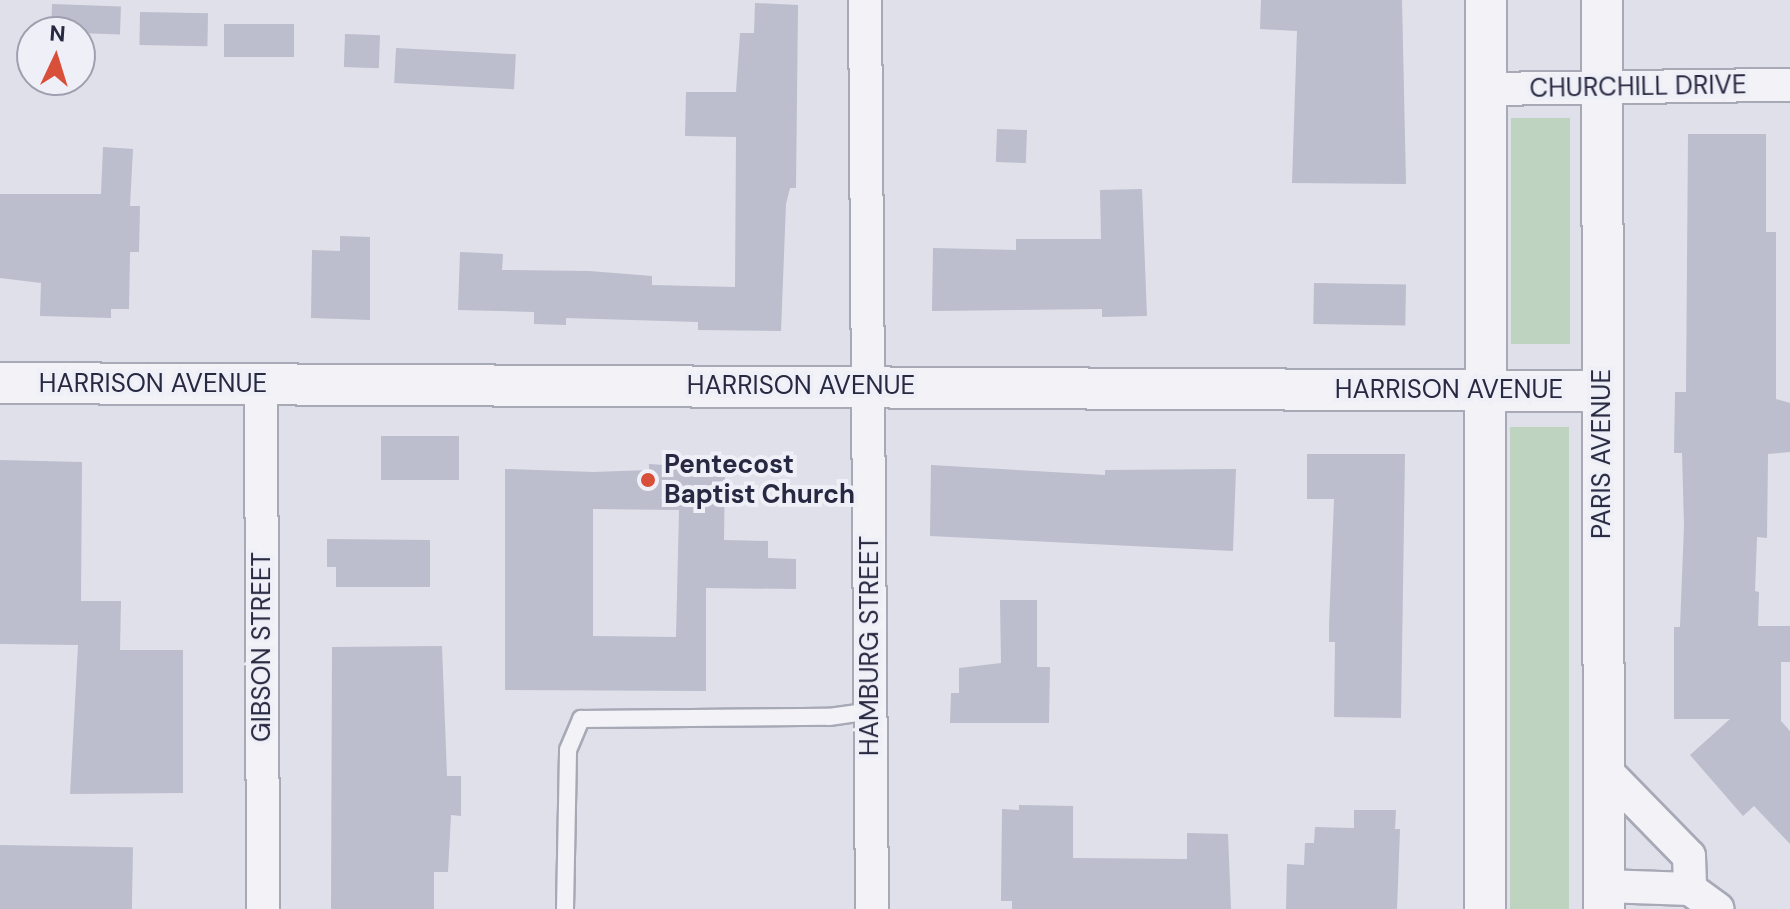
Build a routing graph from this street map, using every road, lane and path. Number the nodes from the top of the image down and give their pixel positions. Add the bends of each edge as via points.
1 (865, 0) edge
2 (1486, 0) edge
3 (1602, 0) edge
4 (1790, 85) edge
5 (1486, 89) junction
6 (1602, 89) junction
7 (0, 383) edge
8 (261, 385) junction
9 (868, 386) junction
10 (1486, 391) junction
11 (1601, 391) junction
12 (871, 711) junction
13 (1603, 768) junction
14 (1690, 889) junction
15 (1604, 897) edge
16 (263, 909) edge
17 (565, 909) edge
18 (872, 909) edge
19 (1485, 909) edge
20 (1718, 909) edge

1 - 9 street, HAMBURG STREET
2 - 5 street
3 - 6 street, PARIS AVENUE
4 - 6 street, CHURCHILL DRIVE
5 - 6 street, CHURCHILL DRIVE
5 - 10 street
6 - 11 street, PARIS AVENUE
7 - 8 street, HARRISON AVENUE
8 - 9 street, HARRISON AVENUE
8 - 16 street, GIBSON STREET
9 - 10 street, HARRISON AVENUE
9 - 12 street, HAMBURG STREET
10 - 11 street, HARRISON AVENUE
10 - 19 street
11 - 13 street, PARIS AVENUE
12 - 17 lane via 829,717 581,719 568,750
12 - 18 street, HAMBURG STREET
13 - 14 street via 1689,856
13 - 15 street, PARIS AVENUE
14 - 15 street
14 - 20 street

